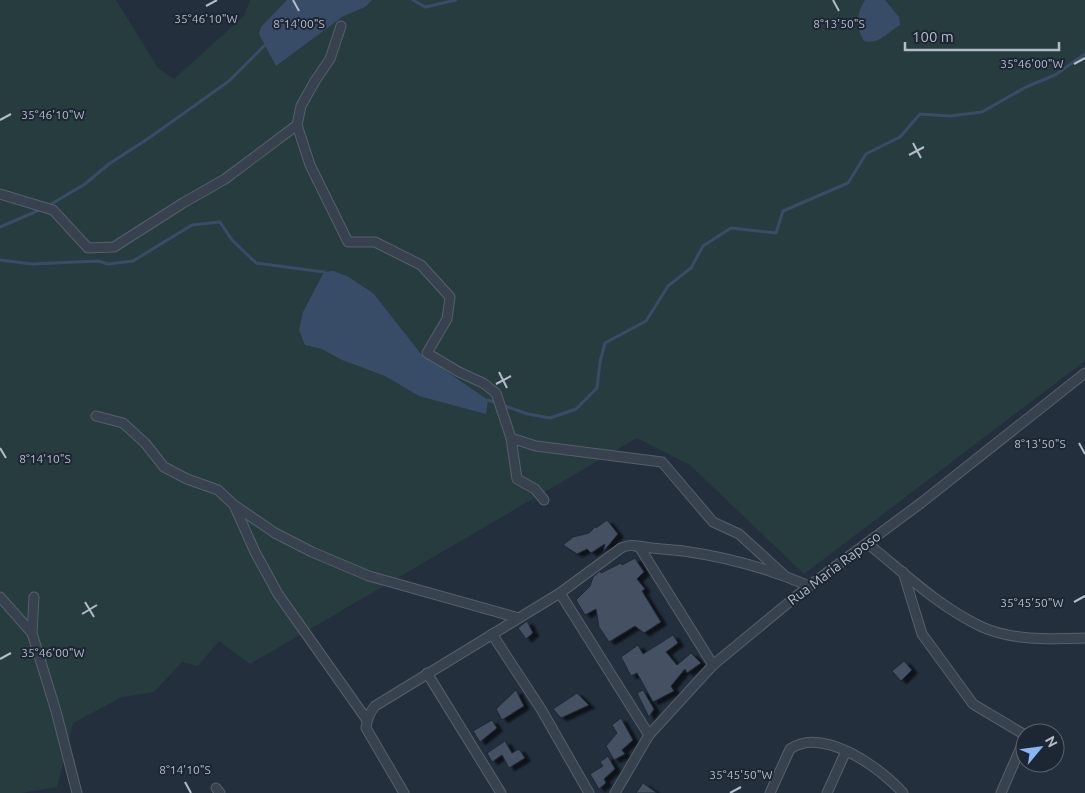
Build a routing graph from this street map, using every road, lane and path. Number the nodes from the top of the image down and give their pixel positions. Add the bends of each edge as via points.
1 (341, 26) dead end
2 (297, 125) junction
3 (0, 194) edge
4 (1085, 373) edge
5 (96, 416) dead end
6 (511, 438) junction
7 (544, 500) dead end
8 (234, 505) junction
9 (867, 544) junction
10 (634, 545) junction
11 (903, 572) junction
12 (784, 575) junction
13 (809, 586) junction
14 (560, 594) junction
15 (34, 597) dead end
16 (0, 598) edge
17 (519, 618) junction
18 (32, 633) junction
19 (492, 634) junction
20 (1085, 638) edge
21 (713, 665) junction
22 (427, 673) junction
23 (367, 720) junction
24 (1015, 731) edge
25 (649, 735) junction
26 (846, 751) junction
27 (1015, 759) edge
28 (77, 793) edge
29 (404, 793) edge
30 (501, 793) edge
31 (589, 793) edge
32 (615, 793) edge
33 (770, 793) edge
34 (827, 793) edge
35 (903, 793) edge
36 (1000, 793) edge

1 - 2 street via 330,59 301,106
2 - 3 street via 225,179 114,248 88,248 53,210
2 - 6 street via 310,165 348,242 375,242 421,265 450,298 447,319 427,353 496,392
4 - 9 street, Rua Maria Raposo
5 - 8 street via 123,423 164,467 218,490
6 - 7 street via 517,479 535,489
6 - 12 street via 536,446 662,462 713,522 739,534
8 - 17 street via 312,552 369,576
8 - 23 street via 278,594
9 - 11 street
9 - 13 street, Rua Maria Raposo
10 - 12 street via 653,550 684,551
10 - 14 street via 621,548
10 - 21 street via 645,555
11 - 20 street via 956,612 983,627 1032,638
11 - 24 street via 922,634 972,704
12 - 13 street
13 - 21 street, Rua Maria Raposo
14 - 17 street
14 - 25 street
15 - 18 street
16 - 18 street
17 - 19 street
18 - 28 street
19 - 22 street
19 - 31 street via 541,709
21 - 25 street, Rua Maria Raposo
22 - 23 street via 376,706
22 - 30 street
23 - 29 street via 369,734
25 - 32 street, Rua Maria Raposo
26 - 33 street via 817,742 797,745 790,749
26 - 34 street
26 - 35 street via 876,768
27 - 36 street

